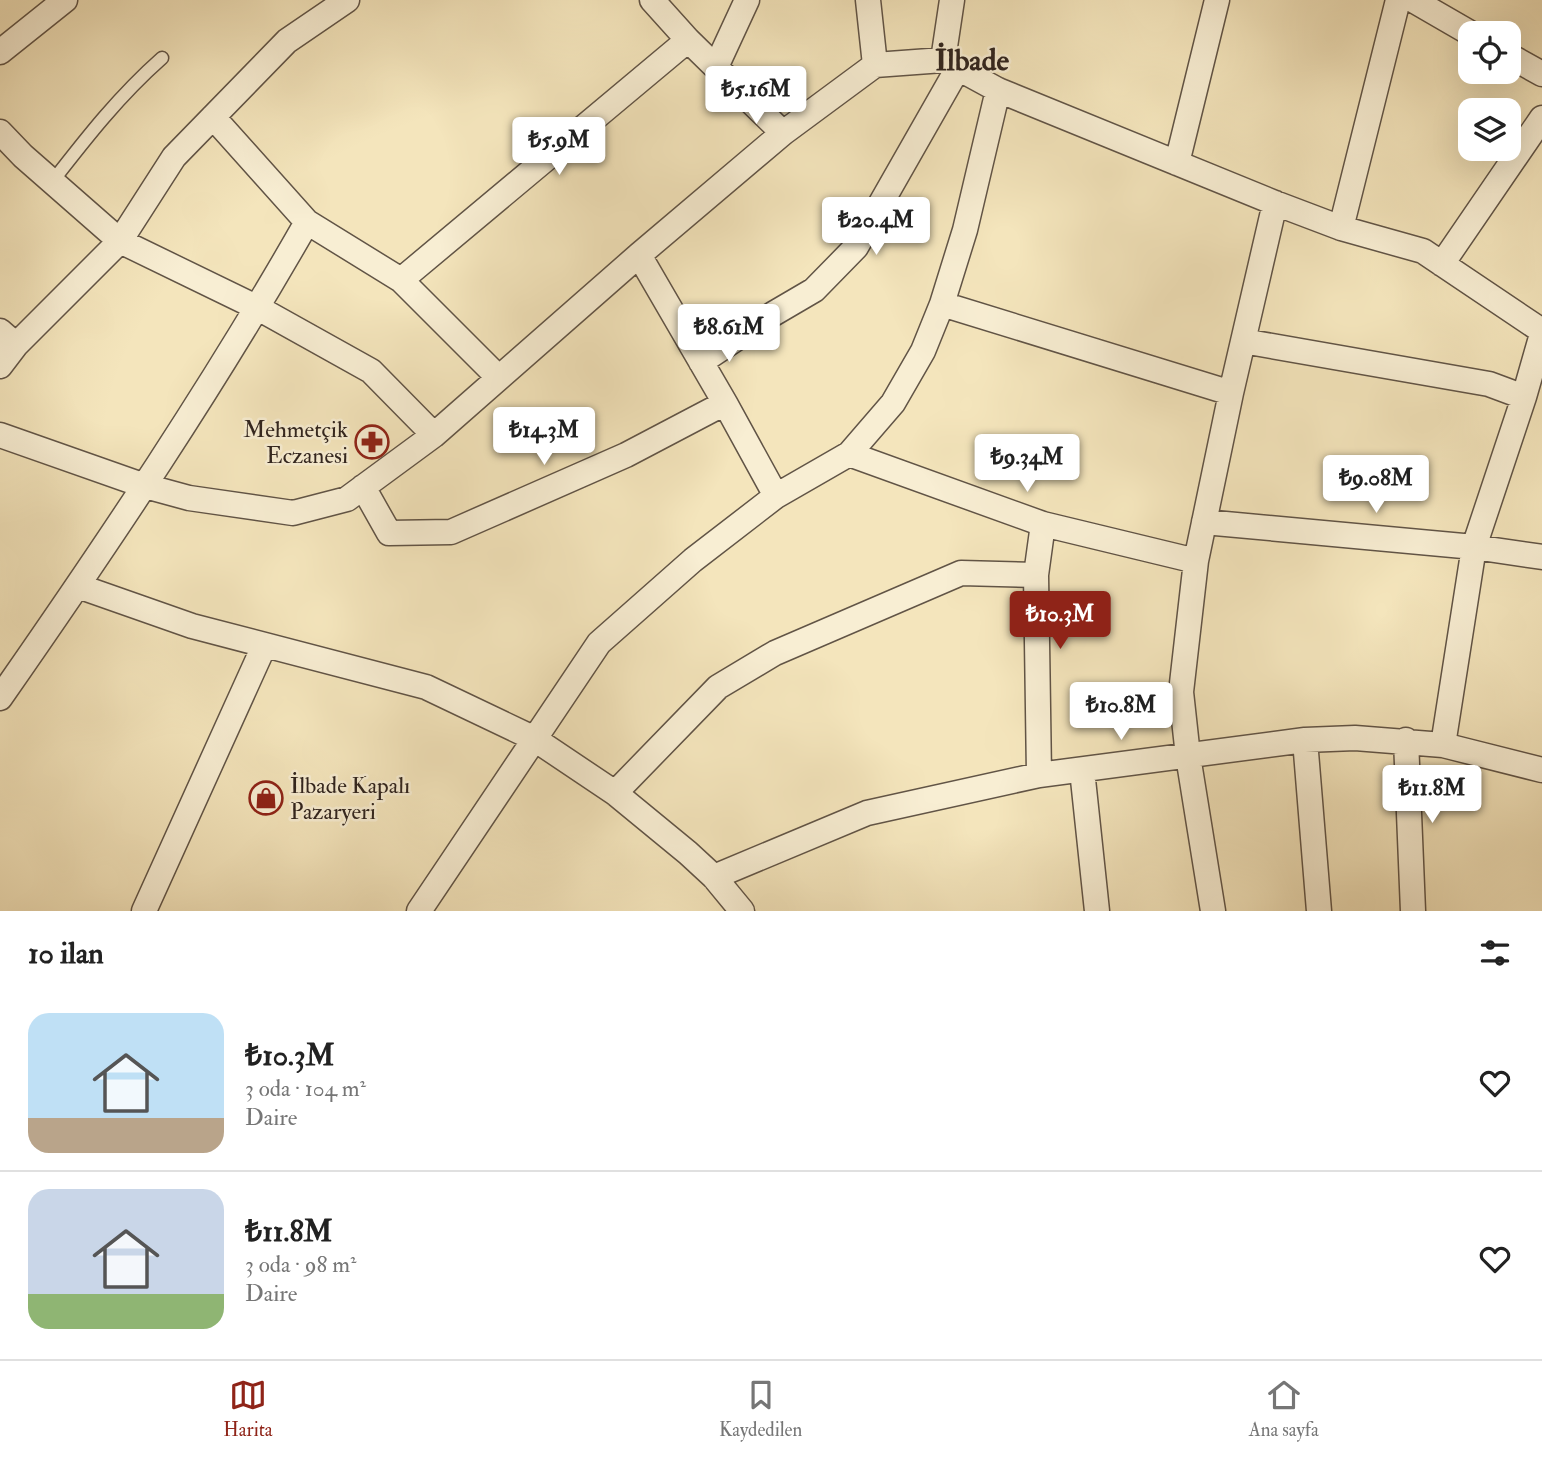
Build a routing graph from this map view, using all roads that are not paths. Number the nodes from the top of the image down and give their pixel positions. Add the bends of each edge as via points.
1 (65, 0) edge
2 (652, 0) edge
3 (747, 0) edge
4 (868, 0) edge
5 (952, 0) edge
6 (1217, 0) edge
7 (1398, 0) edge
8 (1413, 0) edge
9 (332, 4) edge
10 (1458, 26) edge
11 (688, 40) junction
12 (0, 52) edge
13 (162, 58) dead end
14 (1521, 62) edge
15 (950, 64) junction
16 (876, 65) junction
17 (716, 67) junction
18 (1542, 74) edge
19 (998, 90) junction
20 (213, 117) junction
21 (1542, 118) edge
22 (0, 132) edge
23 (783, 133) junction
24 (1177, 163) junction
25 (52, 182) junction
26 (1275, 203) junction
27 (307, 222) junction
28 (1341, 228) junction
29 (120, 241) junction
30 (639, 255) junction
31 (1442, 264) junction
32 (401, 280) junction
33 (942, 304) junction
34 (258, 308) junction
35 (1542, 332) edge
36 (8, 338) edge
37 (1243, 341) junction
38 (702, 362) junction
39 (0, 366) edge
40 (499, 378) junction
41 (1231, 393) junction
42 (1524, 397) junction
43 (725, 403) junction
44 (0, 435) edge
45 (434, 435) junction
46 (849, 454) junction
47 (145, 486) junction
48 (363, 487) junction
49 (776, 496) junction
50 (1204, 522) junction
51 (1043, 524) junction
52 (1474, 547) junction
53 (1542, 556) edge
54 (1196, 561) junction
55 (1036, 575) junction
56 (78, 586) junction
57 (264, 646) junction
58 (0, 698) edge
59 (533, 738) junction
60 (1305, 740) junction
61 (1406, 740) junction
62 (1443, 744) junction
63 (1188, 756) junction
64 (1082, 770) junction
65 (1542, 770) edge
66 (1039, 775) junction
67 (615, 793) junction
68 (714, 877) junction
69 (144, 911) edge
70 (419, 911) edge
71 (742, 911) edge
72 (1097, 911) edge
73 (1213, 911) edge
74 (1319, 911) edge
75 (1413, 911) edge

1 - 12 street
2 - 11 street
3 - 17 street
4 - 16 street
5 - 15 street
6 - 24 street
7 - 28 street
8 - 10 street
9 - 20 street via 287,41
11 - 17 street
11 - 32 street
13 - 25 lane via 98,122
14 - 18 street
15 - 16 street
15 - 19 street
15 - 38 street via 856,247 814,290
16 - 23 street
17 - 23 street
19 - 24 street
19 - 33 street via 965,230
20 - 27 street
20 - 29 street via 174,157
21 - 31 street
22 - 25 street
23 - 30 street
24 - 26 street
25 - 29 street
26 - 28 street
26 - 37 street
27 - 32 street
27 - 34 street
28 - 31 street via 1423,251
29 - 34 street
29 - 36 street
30 - 38 street
30 - 40 street
31 - 35 street
32 - 40 street
33 - 41 street
33 - 46 street via 923,351 893,403
34 - 45 street via 372,371
34 - 47 street
35 - 42 street
36 - 39 street
37 - 41 street
37 - 42 street via 1489,384
38 - 43 street
40 - 45 street
41 - 50 street
42 - 52 street
43 - 48 street via 626,455 452,532 389,533
43 - 49 street
44 - 47 street
45 - 48 street
46 - 49 street
46 - 51 street
47 - 48 street via 189,498 293,513 347,499
47 - 56 street
49 - 59 street via 693,560 599,643
50 - 52 street
50 - 54 street
51 - 54 street
51 - 55 street
52 - 53 street
52 - 62 street
54 - 63 street via 1181,692
55 - 66 street
55 - 67 street via 961,573 775,653 718,687
56 - 57 street
56 - 58 street
57 - 59 street via 426,687
57 - 69 street
59 - 67 street
59 - 70 street
60 - 61 street
60 - 63 street
60 - 74 street
61 - 62 street
61 - 75 street
62 - 65 street
63 - 64 street
63 - 73 street
64 - 66 street
64 - 72 street
66 - 68 street via 867,813
67 - 68 street
68 - 71 street

